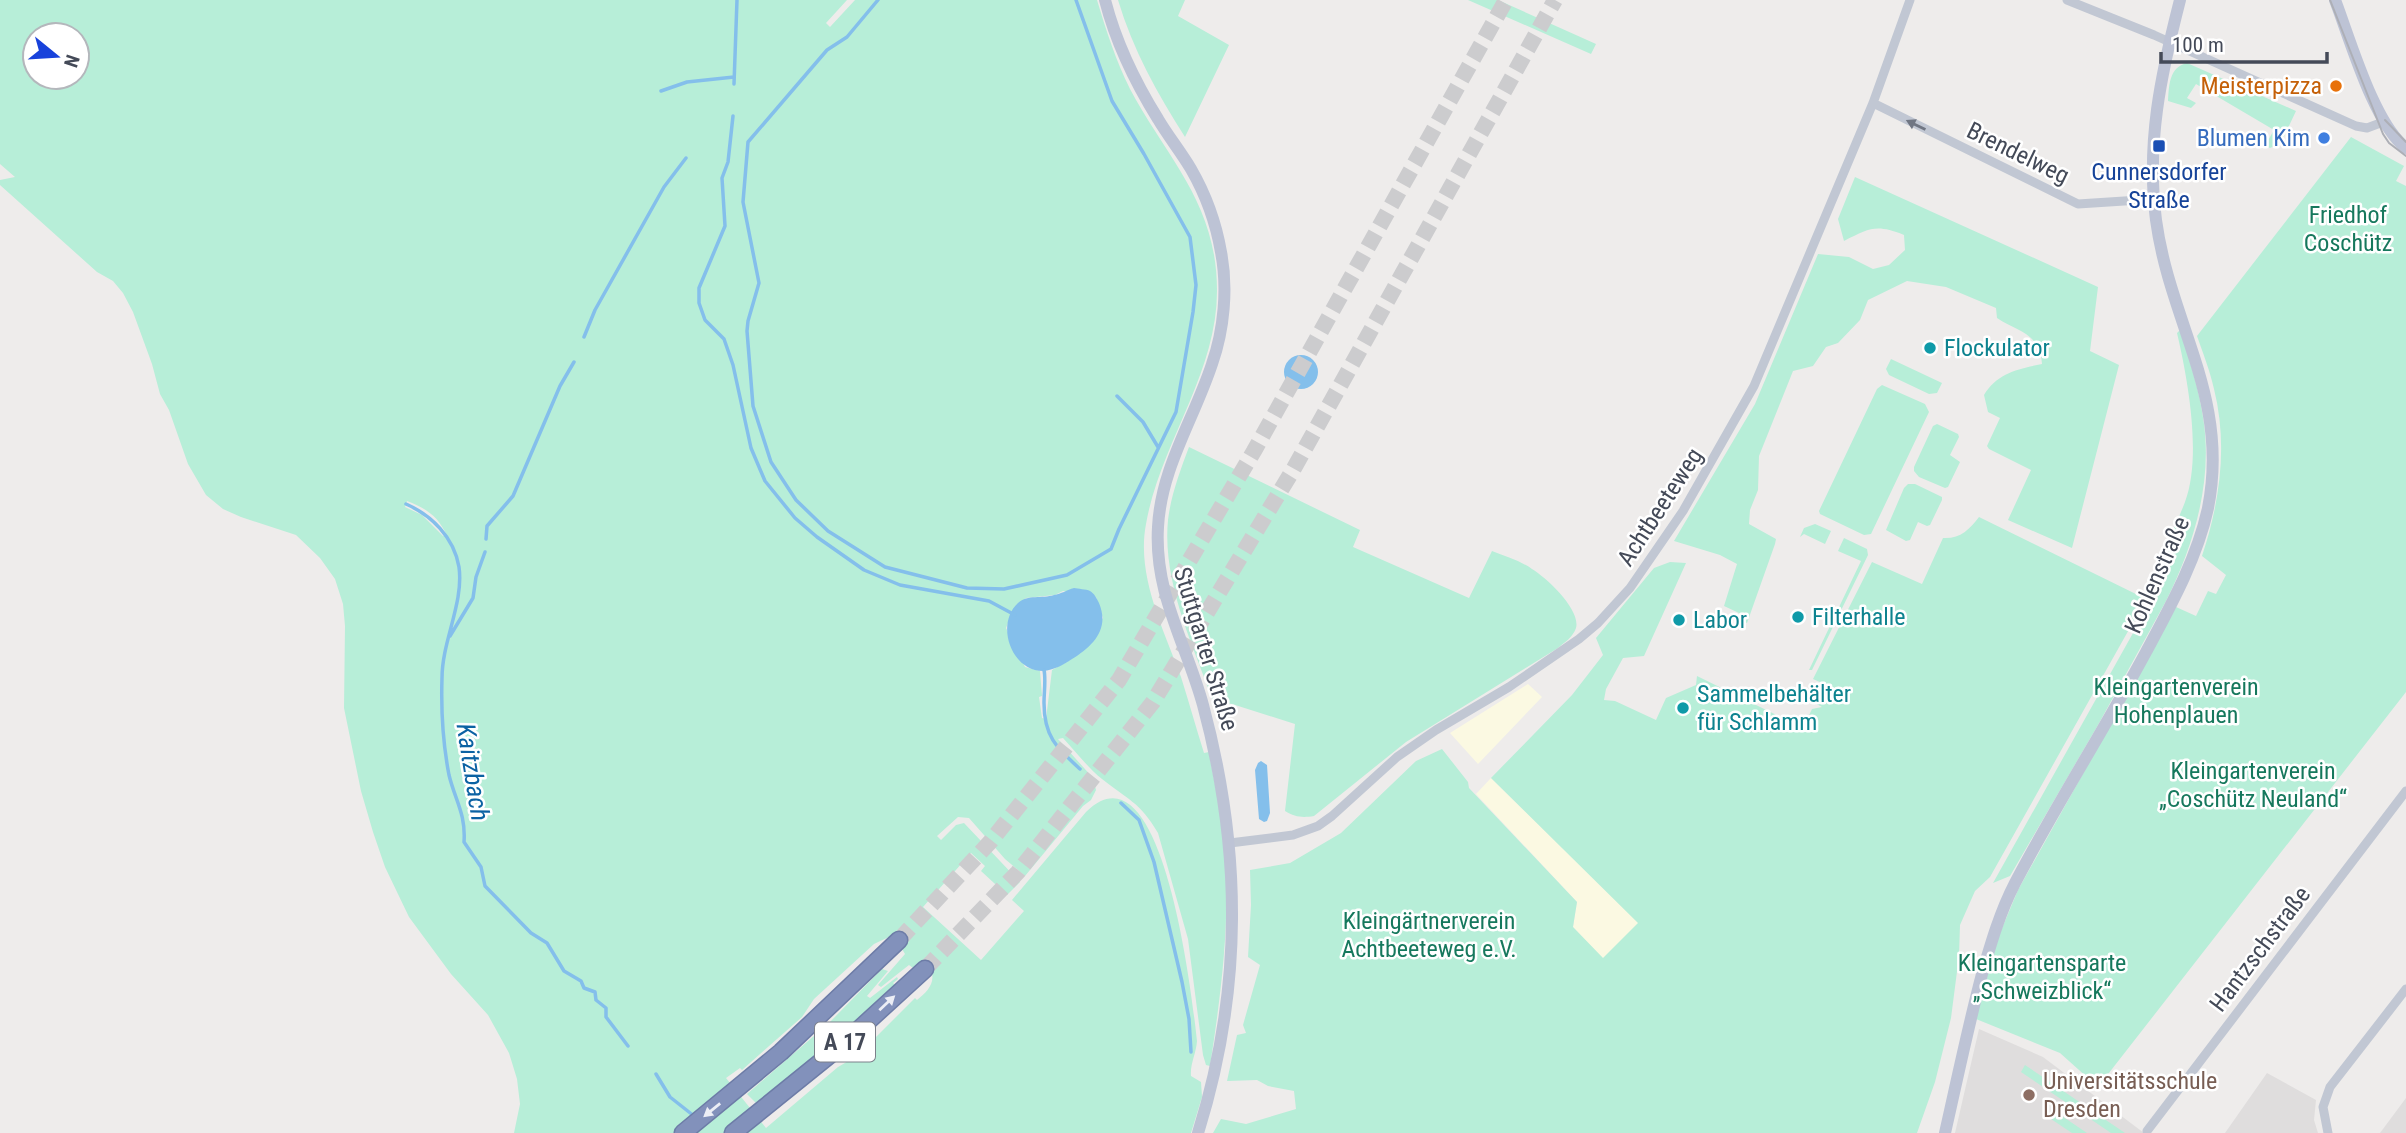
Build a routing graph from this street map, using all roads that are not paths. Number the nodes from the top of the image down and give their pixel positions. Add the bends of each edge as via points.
1 (1105, 0) edge
2 (1910, 0) edge
3 (2067, 0) edge
4 (2180, 0) edge
5 (2335, 0) edge
6 (2169, 44) junction
7 (1873, 103) junction
8 (2383, 122) junction
9 (2406, 148) edge
10 (2155, 199) junction
11 (2406, 791) edge
12 (1230, 843) junction
13 (899, 940) tunnel mouth
14 (925, 969) tunnel mouth
15 (2406, 989) edge
16 (2147, 1131) dead end
17 (683, 1133) edge
18 (733, 1133) edge
19 (1198, 1133) edge
20 (1945, 1133) edge
21 (2328, 1133) edge

1 - 12 street, Stuttgarter Straße via 1122,54 1205,196 1222,257 1219,341 1167,473 1157,544 1167,607 1210,731
2 - 7 street, Achtbeeteweg
3 - 6 street
4 - 6 street, Kohlenstraße
5 - 8 street
6 - 8 street via 2356,126 2367,128
6 - 10 street, Kohlenstraße via 2155,113
10 -> 7 street, Brendelweg via 2078,204
7 - 12 street, Achtbeeteweg via 1754,386 1684,511 1630,588 1579,639 1397,757 1318,826 1293,835
8 - 9 street
10 - 20 street, Kohlenstraße via 2161,245 2211,419 2213,458 2207,513 2172,603 2001,914 1969,1022
11 - 16 street, Hantzschstraße
12 - 19 street, Stuttgarter Straße via 1233,898 1228,993 1219,1052
13 -> 17 highway, A 17 via 821,1016
18 -> 14 highway, A 17 via 843,1044
15 - 21 street via 2330,1087 2323,1107

